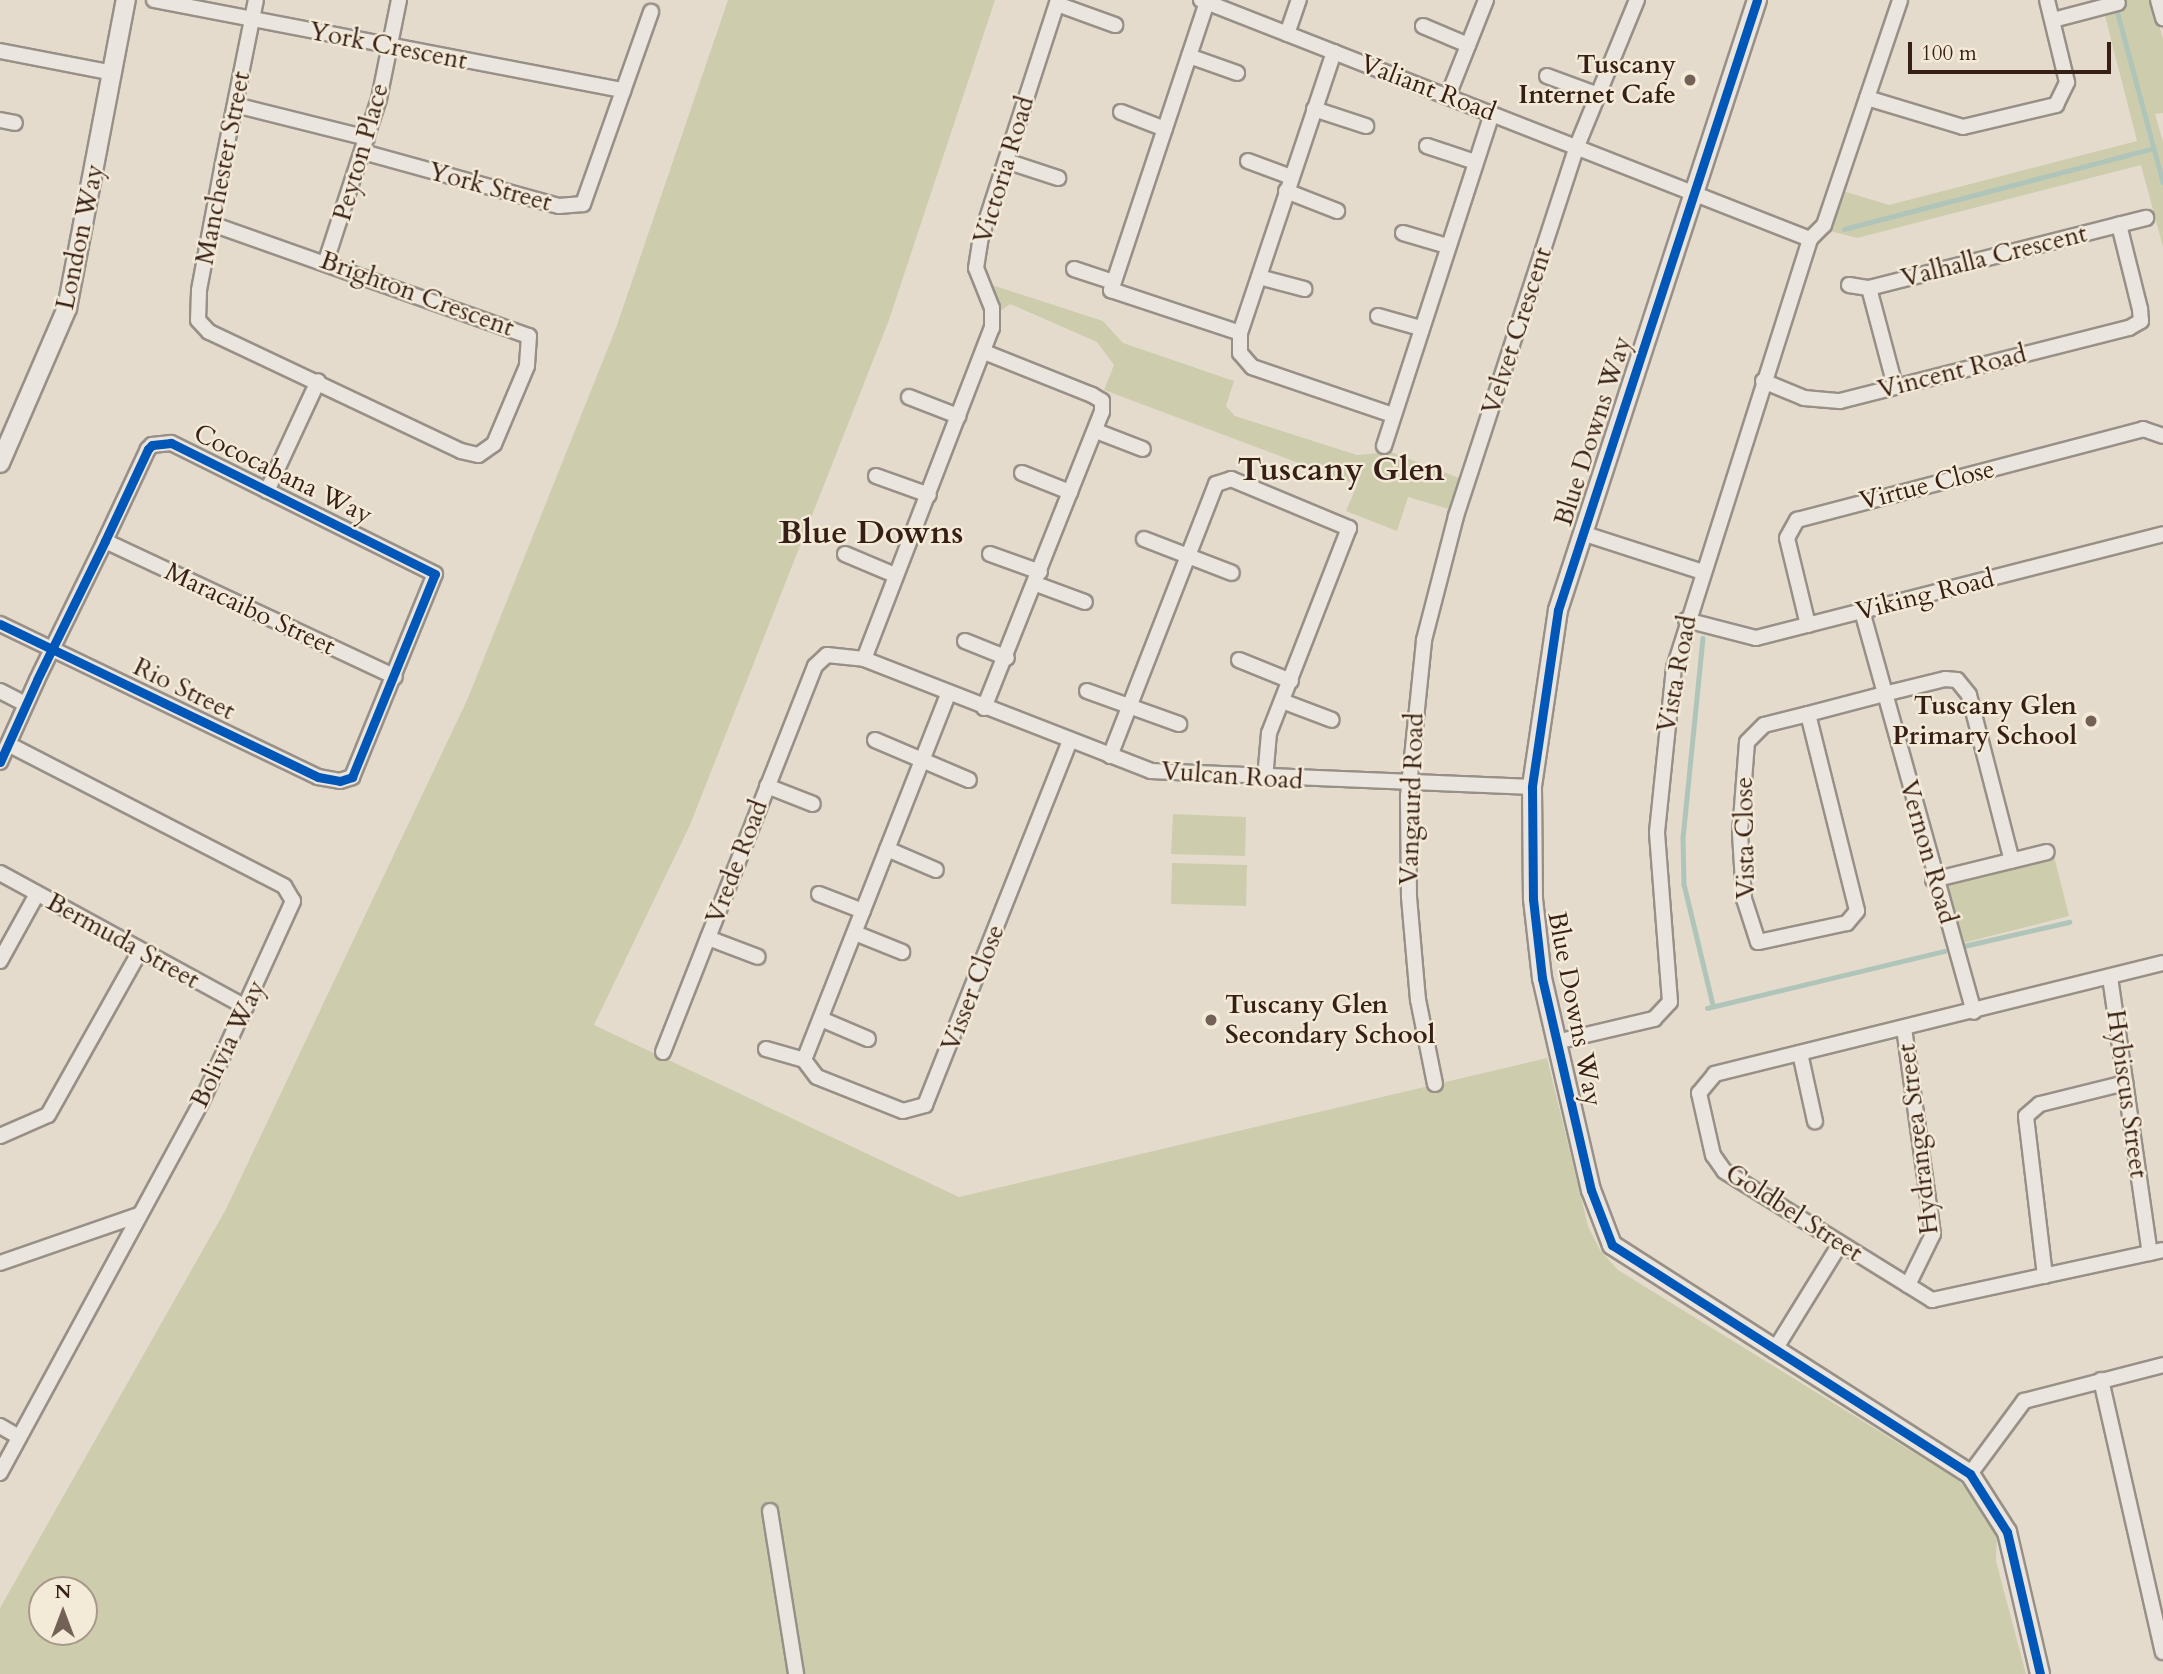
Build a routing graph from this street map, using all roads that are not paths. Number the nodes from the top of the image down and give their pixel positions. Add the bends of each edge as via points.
1 (126, 0) edge
2 (154, 0) edge
3 (256, 0) edge
4 (399, 0) edge
5 (1299, 0) edge
6 (1486, 0) edge
7 (1637, 0) edge
8 (1757, 0) edge
9 (1900, 0) edge
10 (2047, 0) edge
11 (2158, 0) edge
12 (1204, 1) edge
13 (1058, 2) edge
14 (2119, 3) dead end
15 (651, 12) dead end
16 (2163, 18) edge
17 (252, 20) junction
18 (2053, 20) junction
19 (1115, 25) dead end
20 (1423, 26) dead end
21 (1287, 34) junction
22 (1468, 45) junction
23 (390, 47) junction
24 (0, 51) edge
25 (1334, 52) junction
26 (1189, 56) junction
27 (113, 73) junction
28 (1237, 73) dead end
29 (1547, 76) dead end
30 (623, 90) junction
31 (1596, 94) junction
32 (1448, 96) junction
33 (1867, 98) junction
34 (235, 105) junction
35 (1314, 109) junction
36 (1121, 112) dead end
37 (1492, 114) junction
38 (1366, 126) dead end
39 (1165, 129) junction
40 (365, 145) junction
41 (1427, 146) dead end
42 (1577, 146) junction
43 (1006, 161) junction
44 (1248, 161) dead end
45 (1475, 162) junction
46 (1058, 178) dead end
47 (1289, 184) junction
48 (1693, 191) junction
49 (1337, 211) dead end
50 (2146, 218) dead end
51 (212, 224) junction
52 (2119, 225) junction
53 (1403, 233) dead end
54 (1810, 239) junction
55 (1447, 246) junction
56 (326, 261) junction
57 (1074, 269) dead end
58 (1259, 277) junction
59 (1113, 282) junction
60 (1849, 285) dead end
61 (1869, 288) junction
62 (1304, 289) dead end
63 (1377, 316) dead end
64 (2141, 321) joint
65 (1420, 328) junction
66 (209, 332) joint
67 (1240, 333) junction
68 (984, 352) junction
69 (318, 381) junction
70 (1763, 381) junction
71 (1895, 386) junction
72 (909, 397) dead end
73 (1392, 415) junction
74 (958, 416) junction
75 (1096, 431) junction
76 (2163, 436) edge
77 (1384, 446) dead end
78 (1143, 449) dead end
79 (0, 463) edge
80 (1022, 473) dead end
81 (876, 476) dead end
82 (267, 491) junction
83 (1070, 492) junction
84 (929, 495) junction
85 (1455, 516) joint
86 (1582, 533) junction
87 (2163, 534) edge
88 (1144, 539) dead end
89 (105, 541) junction
90 (845, 554) dead end
91 (990, 554) dead end
92 (1188, 555) junction
93 (1700, 571) junction
94 (1232, 573) dead end
95 (895, 575) junction
96 (1038, 578) junction
97 (1085, 602) dead end
98 (1862, 611) junction
99 (1686, 620) junction
100 (0, 624) edge
101 (1808, 625) junction
102 (965, 641) dead end
103 (52, 649) junction
104 (827, 655) joint
105 (1007, 658) junction
106 (864, 659) junction
107 (1239, 660) dead end
108 (395, 677) junction
109 (1291, 681) junction
110 (0, 691) edge
111 (1087, 691) dead end
112 (948, 694) junction
113 (1884, 694) junction
114 (1282, 701) junction
115 (26, 704) junction
116 (1127, 705) junction
117 (984, 708) junction
118 (1808, 714) junction
119 (1332, 720) dead end
120 (1179, 724) dead end
121 (875, 740) dead end
122 (1070, 741) junction
123 (8, 744) junction
124 (1110, 757) junction
125 (922, 760) junction
126 (0, 762) edge
127 (352, 776) joint
128 (1265, 779) junction
129 (969, 780) dead end
130 (1409, 783) junction
131 (767, 786) junction
132 (1532, 787) junction
133 (813, 804) dead end
134 (887, 849) junction
135 (2047, 852) dead end
136 (2011, 861) junction
137 (936, 870) dead end
138 (0, 873) edge
139 (1933, 880) junction
140 (37, 894) junction
141 (819, 894) dead end
142 (863, 911) junction
143 (855, 933) junction
144 (708, 938) junction
145 (140, 951) junction
146 (902, 952) dead end
147 (758, 957) dead end
148 (0, 961) edge
149 (2163, 963) edge
150 (2110, 977) junction
151 (246, 1007) junction
152 (1975, 1012) junction
153 (821, 1019) junction
154 (1904, 1028) junction
155 (868, 1039) dead end
156 (1556, 1042) junction
157 (766, 1049) dead end
158 (663, 1052) dead end
159 (1800, 1054) junction
160 (804, 1060) junction
161 (2125, 1083) junction
162 (1435, 1084) dead end
163 (1815, 1121) dead end
164 (0, 1136) edge
165 (139, 1216) junction
166 (1840, 1244) junction
167 (2156, 1251) edge
168 (0, 1263) edge
169 (2045, 1276) junction
170 (1908, 1285) junction
171 (1774, 1351) junction
172 (2163, 1365) edge
173 (2101, 1380) junction
174 (0, 1426) edge
175 (19, 1437) junction
176 (0, 1473) edge
177 (1970, 1474) junction
178 (770, 1511) dead end
179 (2163, 1652) edge
180 (796, 1674) edge
181 (2040, 1674) edge

1 - 27 street, London Way
2 - 17 street, York Crescent
3 - 17 street, Manchester Street
4 - 23 street, Peyton Place
5 - 21 street
6 - 22 street
7 - 31 street, Velvet Crescent
8 - 48 street, Blue Downs Way
9 - 33 street, Vista Road
10 - 18 street
11 - 16 street
12 - 21 street, Valiant Road
12 - 26 street
13 - 19 street, Victoria Road
13 - 43 street, Victoria Road
14 - 18 street
15 - 30 street, York Street
17 - 23 street, York Crescent
17 - 34 street, Manchester Street
18 - 33 street via 2067,88 2049,108 1963,127
20 - 22 street
21 - 25 street, Valiant Road
22 - 32 street
23 - 30 street, York Crescent
23 - 40 street, Peyton Place
24 - 27 street
25 - 32 street, Valiant Road
25 - 35 street
26 - 28 street
26 - 39 street
27 - 79 street, London Way via 61,329
29 - 31 street
30 - 40 street, York Street via 593,189 574,207
31 - 42 street, Velvet Crescent
32 - 37 street, Valiant Road
33 - 54 street, Vista Road via 1824,225
34 - 40 street, York Street
34 - 51 street, Manchester Street
35 - 38 street
35 - 47 street
36 - 39 street
37 - 42 street, Valiant Road
37 - 45 street
39 - 59 street
40 - 56 street, Peyton Place
41 - 45 street
42 - 48 street, Valiant Road
42 - 85 street, Velvet Crescent
43 - 46 street
43 - 68 street, Victoria Road via 977,254 978,276 992,307
44 - 47 street
45 - 55 street
47 - 49 street
47 - 58 street
48 - 54 street, Valiant Road
48 - 86 street, Blue Downs Way
50 - 52 street, Valhalla Crescent
51 - 56 street, Brighton Crescent
51 - 66 street, Manchester Street via 197,311
52 - 61 street, Valhalla Crescent
52 - 64 street, Valhalla Crescent
53 - 55 street
54 - 70 street, Vista Road
55 - 65 street
56 - 69 street, Brighton Crescent via 518,327 531,347 494,444 478,455
57 - 59 street
58 - 62 street
58 - 67 street
59 - 67 street via 1111,290
60 - 61 street, Valhalla Crescent
61 - 71 street, Valhalla Crescent
63 - 65 street
64 - 71 street, Vincent Road
65 - 73 street
66 - 69 street, Brighton Crescent
67 - 73 street via 1240,353 1252,367
68 - 74 street, Victoria Road
68 - 75 street via 1102,401
69 - 82 street
70 - 71 street, Vincent Road via 1819,401
70 - 93 street, Vista Road
72 - 74 street
73 - 77 street
74 - 84 street, Victoria Road
75 - 78 street
75 - 83 street
76 - 101 street, Virtue Close via 2143,429 1797,520 1787,538
80 - 83 street
81 - 84 street
82 - 89 street, Cococabana Way via 159,442 148,449
82 - 108 street, Cococabana Way via 431,568 435,584
83 - 96 street
84 - 95 street, Victoria Road
85 - 130 street, Vangaurd Road via 1424,640
86 - 93 street
86 - 132 street, Blue Downs Way via 1555,623
87 - 98 street, Viking Road
88 - 92 street
89 - 103 street, Cococabana Way
89 - 108 street, Maracaibo Street
90 - 95 street
91 - 96 street
92 - 94 street
92 - 109 street via 1216,484 1226,478 1349,528
92 - 116 street
93 - 99 street, Vista Road
95 - 106 street, Victoria Road
96 - 97 street
96 - 105 street
98 - 101 street, Viking Road
98 - 113 street, Vernon Road
99 - 101 street, Viking Road via 1751,638
99 - 156 street, Vista Road via 1668,706 1658,800 1670,1002 1654,1019
100 - 103 street, Rio Street
102 - 105 street
103 - 115 street, Cococabana Way
103 - 127 street, Rio Street via 318,776
104 - 106 street, Vulcan Road
104 - 131 street, Vrede Road via 815,666
105 - 117 street
106 - 112 street, Vulcan Road
107 - 109 street
108 - 127 street, Cococabana Way
109 - 114 street
110 - 115 street
111 - 116 street
112 - 117 street, Vulcan Road
112 - 125 street
113 - 118 street, Vista Close
113 - 136 street, Vista Close via 1945,679 1965,687
113 - 139 street, Vernon Road
114 - 119 street
114 - 128 street via 1267,743
115 - 123 street, Cococabana Way
116 - 120 street
116 - 124 street
117 - 122 street, Vulcan Road
118 - 118 street, Vista Close via 1857,911 1847,923 1762,944 1752,935 1742,887 1747,742 1758,728
121 - 125 street
122 - 124 street, Vulcan Road
122 - 160 street, Visser Close via 925,1105 903,1111 817,1077
123 - 126 street, Cococabana Way
123 - 151 street, Bolivia Way via 284,886 292,907
124 - 128 street, Vulcan Road via 1172,775
125 - 129 street
125 - 134 street
128 - 130 street, Vulcan Road
130 - 132 street, Vulcan Road
130 - 162 street, Vangaurd Road via 1413,956
131 - 133 street, Vrede Road
131 - 144 street, Vrede Road
132 - 156 street, Blue Downs Way via 1533,899
134 - 137 street
134 - 142 street
135 - 136 street
136 - 139 street
138 - 140 street, Bermuda Street
139 - 152 street, Vernon Road
140 - 145 street, Bermuda Street
140 - 148 street
141 - 142 street
142 - 143 street
143 - 146 street
143 - 153 street
144 - 147 street, Vrede Road
144 - 158 street, Vrede Road
145 - 151 street, Bermuda Street
145 - 164 street via 48,1115
149 - 150 street, Goldbel Street
150 - 152 street, Goldbel Street
150 - 161 street, Hybiscus Street
151 - 165 street, Bolivia Way
152 - 154 street, Goldbel Street
153 - 155 street
153 - 160 street
154 - 159 street, Goldbel Street
154 - 170 street, Hydrangea Street via 1933,1234
156 - 171 street, Blue Downs Way via 1591,1190 1612,1245
157 - 160 street, Visser Close
159 - 163 street
159 - 166 street, Goldbel Street via 1710,1076 1699,1099 1713,1156 1724,1171
161 - 167 street, Hybiscus Street
161 - 169 street via 2036,1105 2026,1116
165 - 168 street
165 - 175 street, Bolivia Way
166 - 170 street, Goldbel Street
166 - 171 street
167 - 169 street, Goldbel Street
169 - 170 street, Goldbel Street via 1943,1301
171 - 177 street, Blue Downs Way
172 - 173 street
173 - 177 street via 2017,1406
173 - 179 street
174 - 175 street
175 - 176 street, Bolivia Way
177 - 181 street, Blue Downs Way via 2007,1532
178 - 180 street

